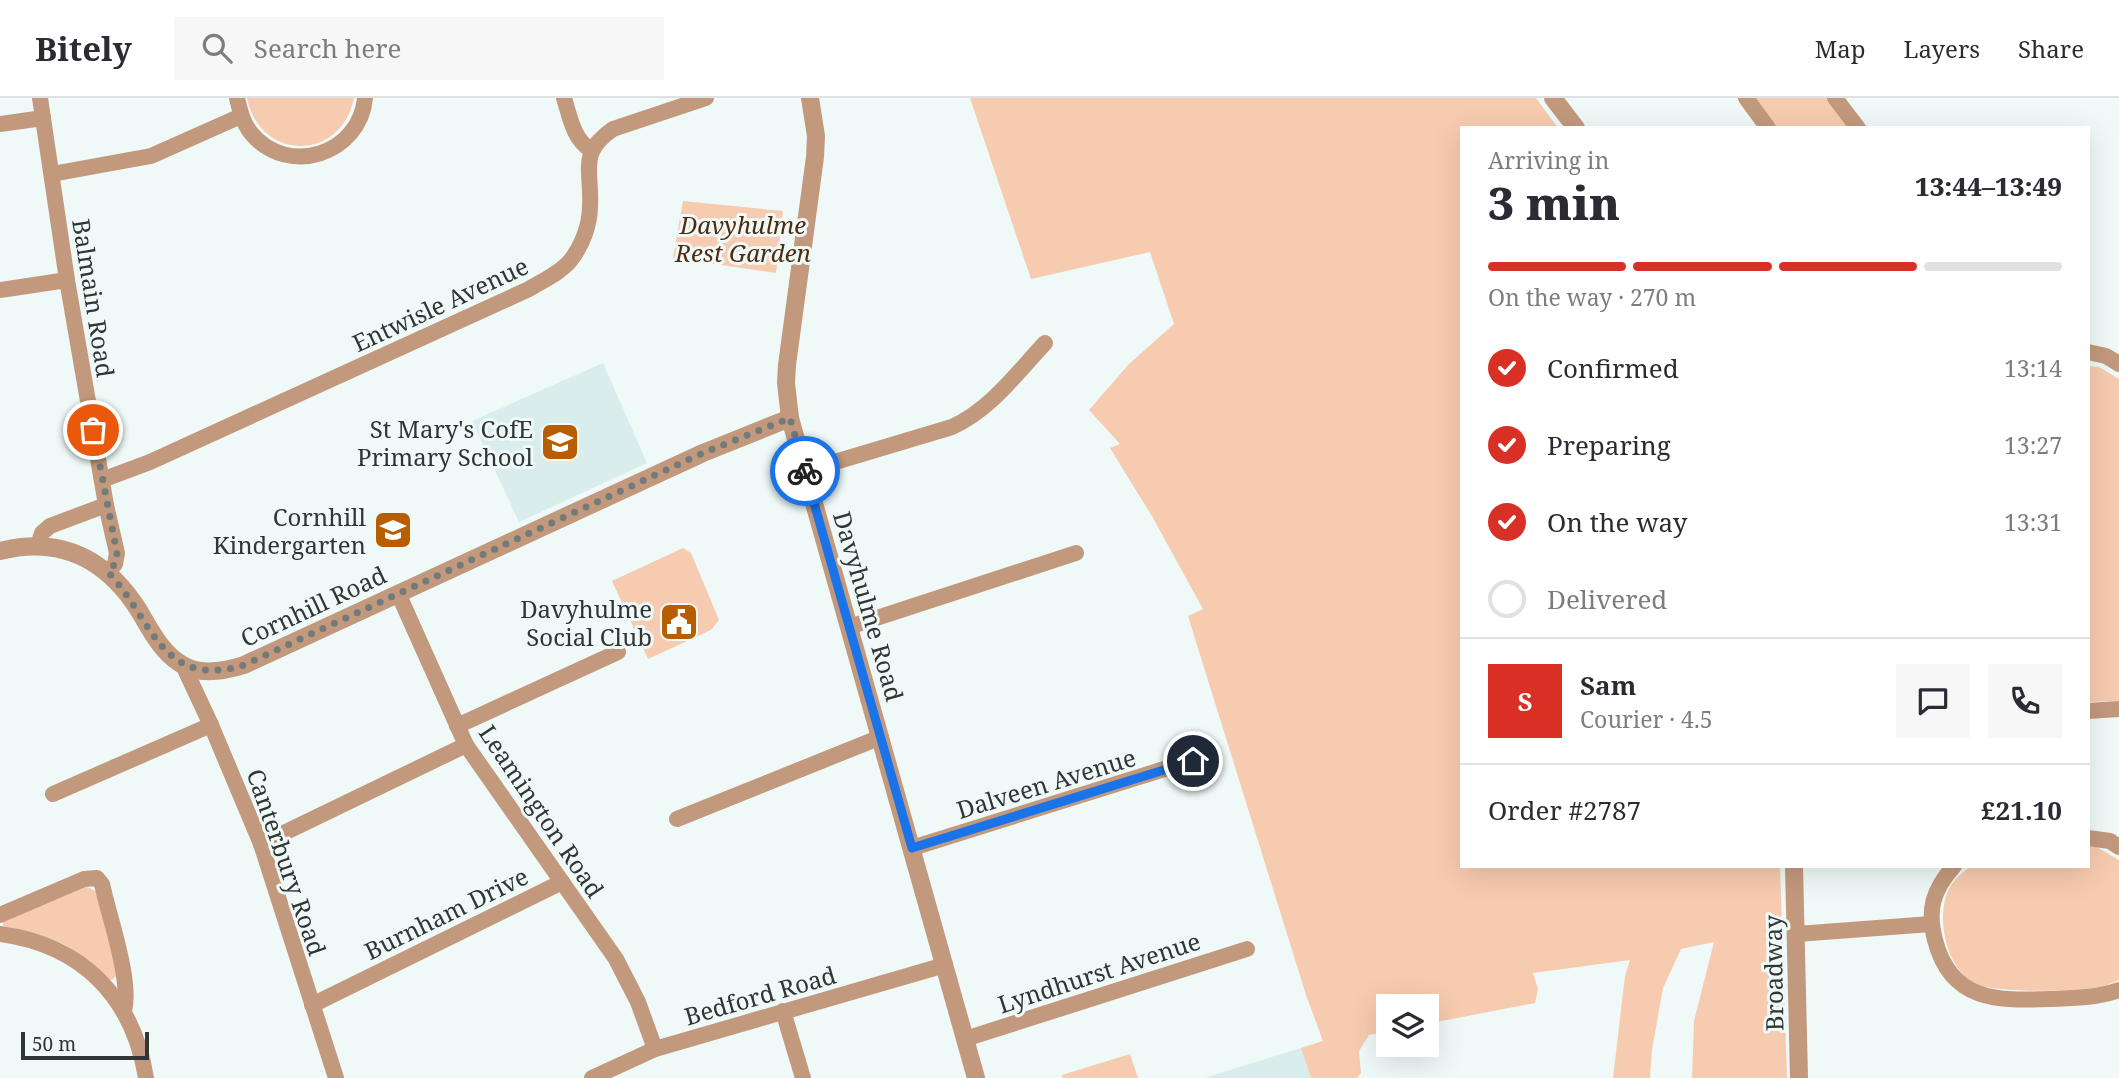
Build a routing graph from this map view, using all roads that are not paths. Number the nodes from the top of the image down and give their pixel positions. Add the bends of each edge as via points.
1 (40, 98) edge
2 (237, 98) edge
3 (365, 98) edge
4 (564, 98) edge
5 (706, 98) edge
6 (810, 98) edge
7 (1553, 98) edge
8 (1746, 98) edge
9 (1835, 98) edge
10 (241, 116) junction
11 (43, 118) junction
12 (0, 124) edge
13 (1574, 126) edge
14 (1767, 126) edge
15 (1856, 126) edge
16 (591, 150) junction
17 (52, 174) junction
18 (67, 280) junction
19 (0, 290) edge
20 (1045, 343) dead end
21 (2090, 352) edge
22 (2119, 364) edge
23 (790, 418) junction
24 (805, 471) junction
25 (106, 479) junction
26 (106, 505) junction
27 (38, 545) junction
28 (0, 551) edge
29 (1076, 553) dead end
30 (108, 572) junction
31 (398, 593) junction
32 (849, 627) junction
33 (618, 652) dead end
34 (183, 666) junction
35 (2119, 709) edge
36 (2090, 711) edge
37 (211, 724) junction
38 (457, 726) junction
39 (881, 737) junction
40 (466, 745) junction
41 (1193, 761) dead end
42 (52, 794) dead end
43 (677, 819) dead end
44 (2090, 838) edge
45 (261, 844) junction
46 (2119, 847) edge
47 (912, 848) junction
48 (1794, 868) edge
49 (1952, 868) edge
50 (562, 882) junction
51 (0, 915) edge
52 (1931, 924) junction
53 (0, 934) edge
54 (1797, 934) junction
55 (1247, 949) dead end
56 (944, 965) junction
57 (2119, 990) edge
58 (312, 1004) junction
59 (124, 1011) junction
60 (783, 1011) junction
61 (965, 1039) junction
62 (655, 1049) junction
63 (146, 1078) edge
64 (336, 1078) edge
65 (592, 1078) edge
66 (803, 1078) edge
67 (976, 1078) edge
68 (1799, 1078) edge

1 - 11 street, Balmain Road
2 - 10 street
3 - 10 street via 350,136 318,156 299,158 272,150 250,133
4 - 16 street via 578,137
5 - 16 street via 613,129
6 - 23 street, Davyhulme Road via 815,157 786,365
7 - 13 street
8 - 14 street
9 - 15 street
10 - 17 street via 151,156
11 - 12 street
11 - 17 street, Balmain Road
16 - 25 street, Entwisle Avenue via 587,226 568,263 551,276
17 - 18 street, Balmain Road
18 - 19 street
18 - 25 street, Balmain Road
20 - 24 street via 971,418
21 - 22 street
23 - 24 street, Davyhulme Road
23 - 31 street, Cornhill Road via 703,453
24 - 32 street, Davyhulme Road
25 - 26 street, Balmain Road
26 - 27 street via 50,526
26 - 30 street, Balmain Road via 117,553
27 - 28 street
27 - 30 street via 89,559
29 - 32 street
30 - 34 street via 123,587 157,641
31 - 34 street, Cornhill Road via 244,665 213,671
31 - 38 street, Leamington Road
32 - 39 street, Davyhulme Road
33 - 38 street
34 - 37 street, Canterbury Road
35 - 36 street
37 - 42 street
37 - 45 street, Canterbury Road
38 - 40 street, Leamington Road
39 - 43 street
39 - 47 street, Davyhulme Road
40 - 45 street
40 - 50 street, Leamington Road
41 - 47 street, Dalveen Avenue
44 - 46 street
45 - 58 street, Canterbury Road
47 - 56 street, Davyhulme Road
48 - 54 street, Broadway
49 - 52 street via 1940,882 1932,903
50 - 58 street, Burnham Drive
50 - 62 street, Leamington Road via 627,979
51 - 59 street via 84,879 97,878 124,975
52 - 54 street
52 - 57 street via 1947,967 1966,987 1991,998 2098,997
53 - 59 street via 38,942 71,957 105,985
54 - 68 street, Broadway
55 - 61 street, Lyndhurst Avenue
56 - 60 street, Bedford Road
56 - 61 street, Davyhulme Road
58 - 64 street, Canterbury Road
59 - 63 street via 138,1041
60 - 62 street, Bedford Road
60 - 66 street
61 - 67 street, Davyhulme Road
62 - 65 street, Bedford Road

